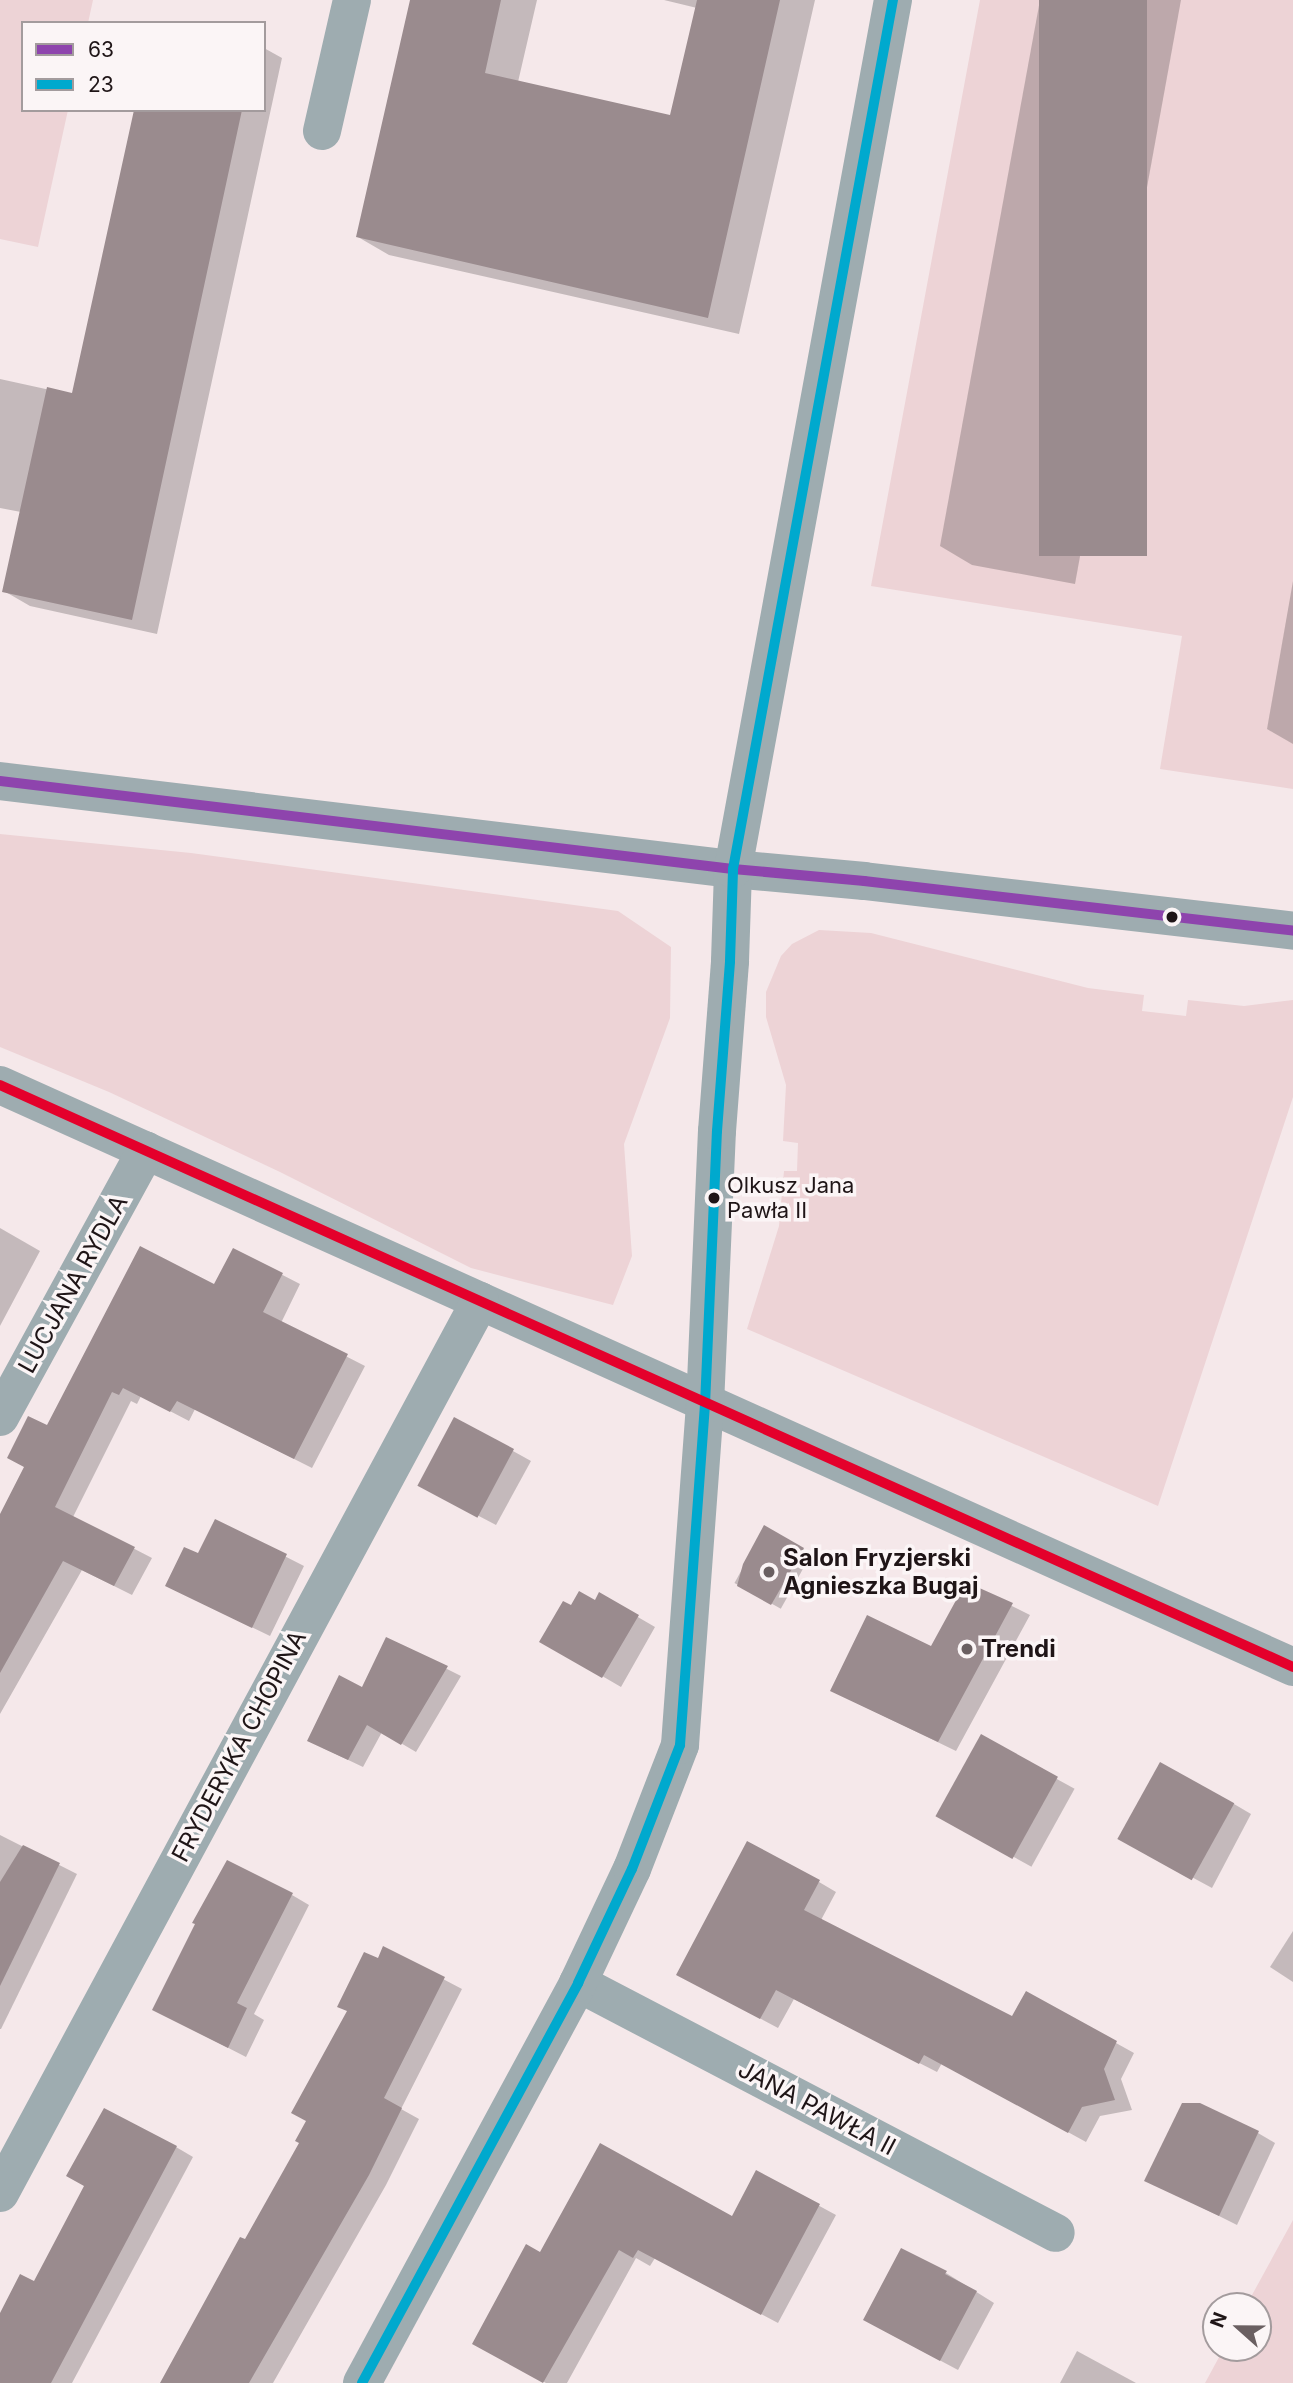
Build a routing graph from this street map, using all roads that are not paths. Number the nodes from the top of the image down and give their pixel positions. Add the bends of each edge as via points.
1 (352, 0) edge
2 (893, 0) edge
3 (322, 131) dead end
4 (0, 781) edge
5 (733, 869) junction
6 (1293, 931) edge
7 (0, 1085) edge
8 (146, 1150) junction
9 (480, 1301) junction
10 (705, 1405) junction
11 (0, 1417) edge
12 (1293, 1667) edge
13 (578, 1983) junction
14 (0, 2193) edge
15 (1056, 2233) dead end
16 (362, 2383) edge

1 - 3 street
2 - 5 street
4 - 5 street
5 - 6 street
5 - 10 street
7 - 8 street
8 - 9 street
8 - 11 street, LUCJANA RYDLA
9 - 10 street
9 - 14 street, FRYDERYKA CHOPINA
10 - 12 street
10 - 13 street via 680,1745 632,1869
13 - 15 street, JANA PAWŁA II
13 - 16 street

